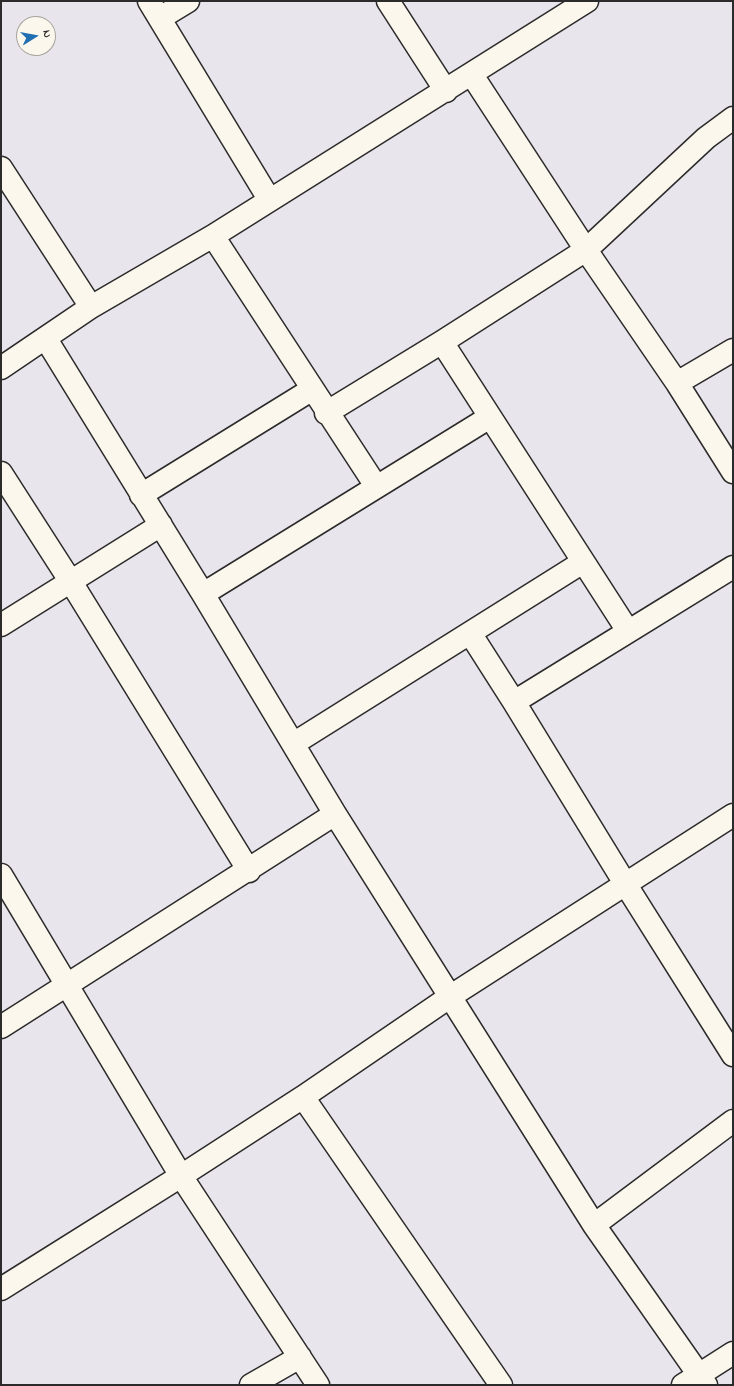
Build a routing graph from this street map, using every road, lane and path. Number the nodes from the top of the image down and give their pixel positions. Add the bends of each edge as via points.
1 (188, 1) edge
2 (388, 1) edge
3 (585, 2) edge
4 (155, 9) edge
5 (472, 75) junction
6 (446, 90) junction
7 (733, 118) edge
8 (1, 168) edge
9 (269, 199) junction
10 (213, 236) junction
11 (586, 250) junction
12 (91, 308) junction
13 (46, 339) junction
14 (442, 342) junction
15 (733, 350) edge
16 (1, 368) edge
17 (677, 384) junction
18 (311, 390) junction
19 (326, 413) junction
20 (490, 417) junction
21 (733, 472) edge
22 (1, 473) edge
23 (376, 486) junction
24 (141, 495) junction
25 (161, 525) junction
26 (583, 562) junction
27 (733, 567) edge
28 (71, 582) junction
29 (203, 594) junction
30 (1, 625) edge
31 (628, 631) junction
32 (470, 633) junction
33 (514, 702) junction
34 (293, 744) junction
35 (335, 814) junction
36 (733, 815) edge
37 (249, 871) junction
38 (1, 876) edge
39 (626, 885) junction
40 (7, 899) edge
41 (66, 986) junction
42 (451, 996) junction
43 (1, 1027) edge
44 (733, 1055) edge
45 (303, 1097) junction
46 (733, 1121) edge
47 (181, 1176) junction
48 (594, 1225) junction
49 (1, 1289) edge
50 (733, 1353) edge
51 (300, 1357) junction
52 (696, 1381) edge
53 (251, 1385) edge
54 (318, 1385) edge
55 (501, 1385) edge

1 - 4 street
2 - 6 street
3 - 5 street
4 - 9 street
5 - 6 street
5 - 11 street
6 - 9 street
7 - 11 street via 702,142
8 - 12 street
9 - 10 street
10 - 12 street
10 - 18 street
11 - 14 street
11 - 17 street
12 - 13 street
13 - 16 street
13 - 24 street
14 - 19 street
14 - 20 street
15 - 17 street
17 - 21 street
18 - 19 street
18 - 24 street
19 - 23 street
20 - 23 street
20 - 26 street
22 - 28 street
23 - 29 street
24 - 25 street
25 - 28 street
25 - 29 street
26 - 31 street
26 - 32 street
27 - 31 street
28 - 30 street
28 - 37 street
29 - 34 street
31 - 33 street
32 - 33 street
32 - 34 street
33 - 39 street
34 - 35 street
35 - 37 street
35 - 42 street
36 - 39 street
37 - 41 street
38 - 40 street
39 - 42 street
39 - 44 street
40 - 41 street
41 - 43 street
41 - 47 street
42 - 45 street
42 - 48 street
45 - 47 street
45 - 55 street
46 - 48 street
47 - 49 street
47 - 51 street
48 - 52 street
50 - 52 street
51 - 53 street
51 - 54 street

